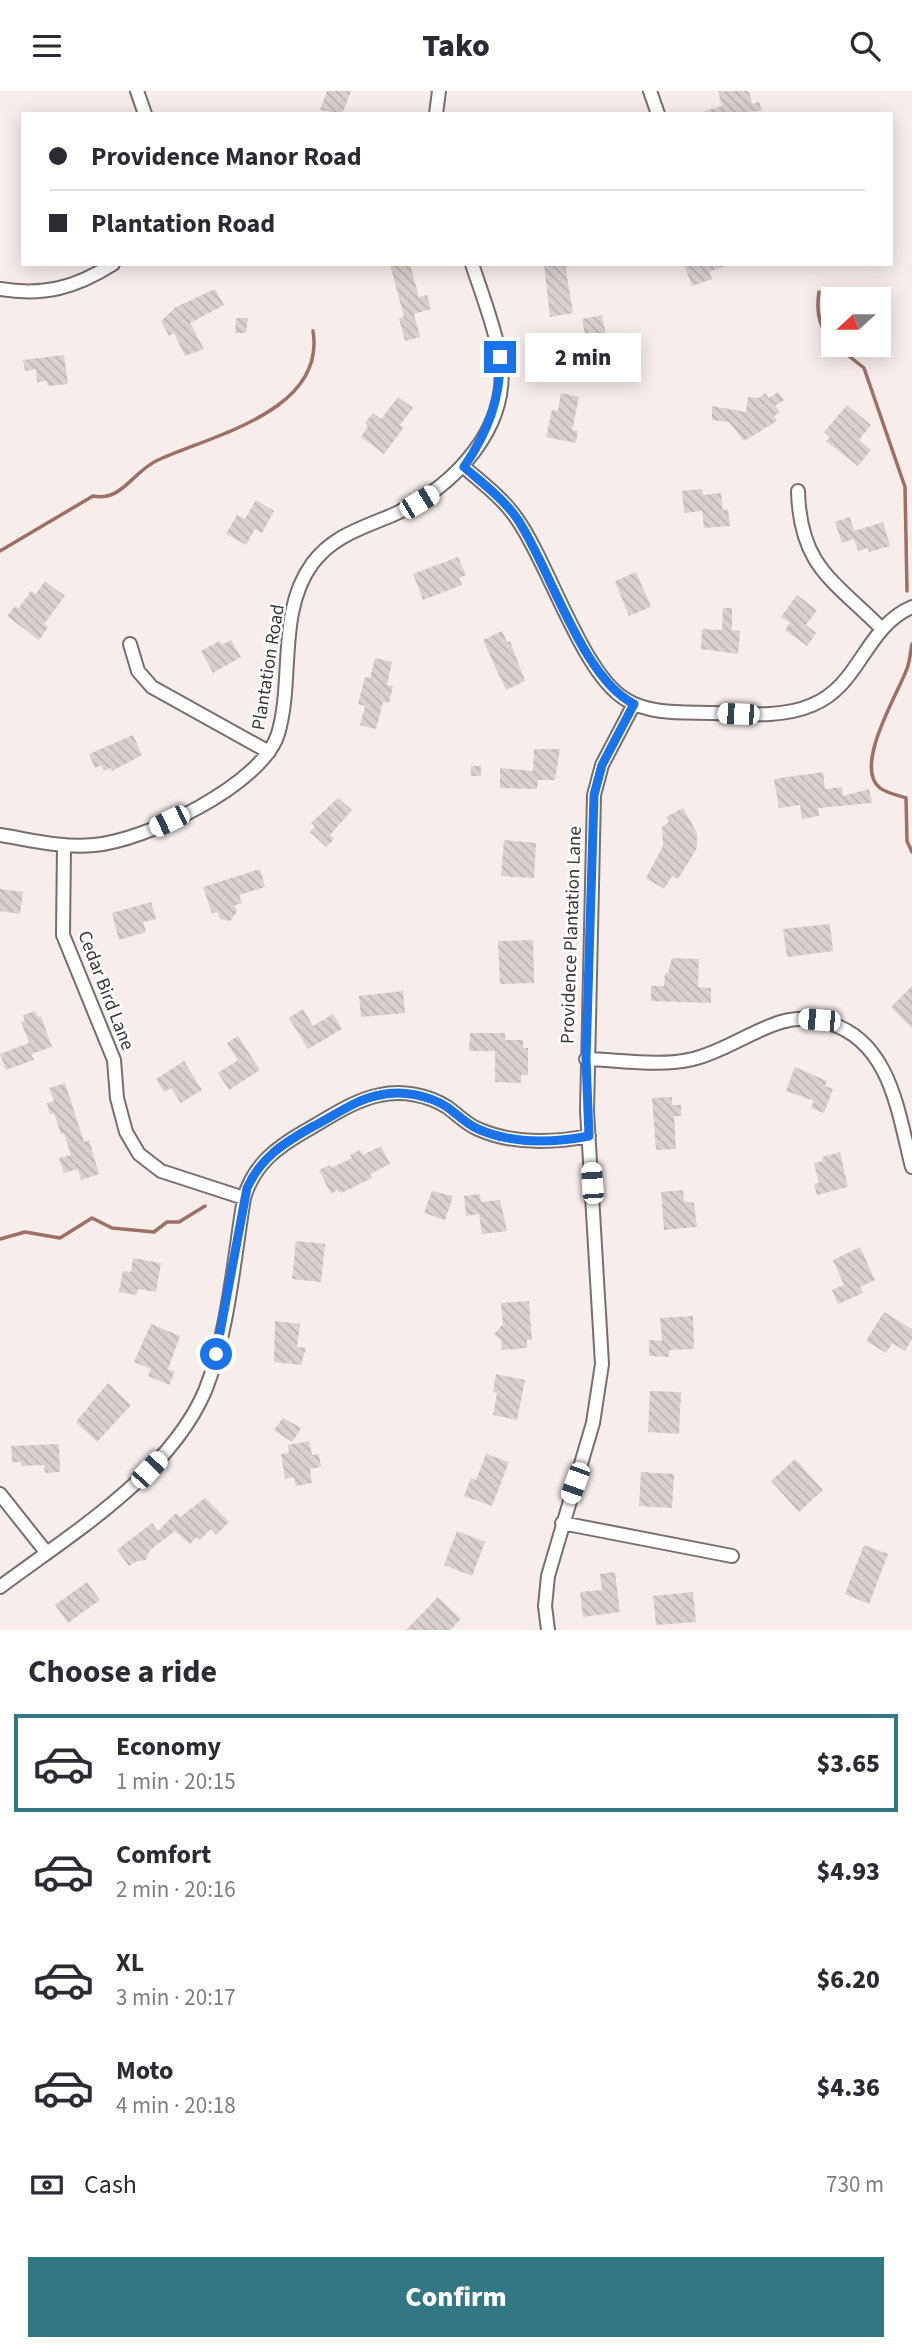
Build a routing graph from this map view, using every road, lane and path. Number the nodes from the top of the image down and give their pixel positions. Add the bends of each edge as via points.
1 (137, 91) edge
2 (439, 91) edge
3 (650, 91) edge
4 (144, 112) edge
5 (436, 112) edge
6 (657, 112) edge
7 (109, 266) edge
8 (473, 266) edge
9 (0, 289) edge
10 (464, 467) junction
11 (798, 491) dead end
12 (912, 607) edge
13 (881, 628) junction
14 (130, 644) dead end
15 (634, 704) junction
16 (269, 752) junction
17 (0, 835) edge
18 (64, 846) junction
19 (586, 1059) junction
20 (589, 1136) junction
21 (912, 1167) edge
22 (244, 1198) junction
23 (0, 1493) edge
24 (562, 1523) junction
25 (46, 1552) junction
26 (732, 1556) dead end
27 (0, 1587) edge
28 (548, 1630) edge

1 - 4 street
2 - 5 street
3 - 6 street
7 - 9 street via 74,286 54,291
8 - 10 street, Plantation Road via 493,329 500,372 491,420
10 - 15 street via 516,518 593,667 613,690
10 - 16 street, Plantation Road via 419,502 342,535 313,563 295,605 280,724
11 - 13 street via 799,519 808,552
12 - 13 street
13 - 15 street via 842,685 822,701 799,710 683,712
14 - 16 street via 138,671 152,687
15 - 19 street, Providence Plantation Lane via 602,765 594,795
16 - 18 street, Plantation Road via 234,786 142,835
17 - 18 street, Plantation Road
18 - 22 street, Cedar Bird Lane via 63,935 114,1060 126,1132 139,1154 161,1171
19 - 20 street, Providence Plantation Lane
19 - 21 street via 690,1060 791,1020 837,1025 879,1059
20 - 22 street via 552,1141 498,1135 476,1128 427,1098 381,1094 358,1102 272,1152 251,1179
20 - 24 street, Providence Plantation Lane via 602,1364 593,1423
22 - 25 street via 216,1354 195,1411 149,1470
23 - 25 street
24 - 26 street
24 - 28 street, Providence Plantation Lane via 548,1576
25 - 27 street

